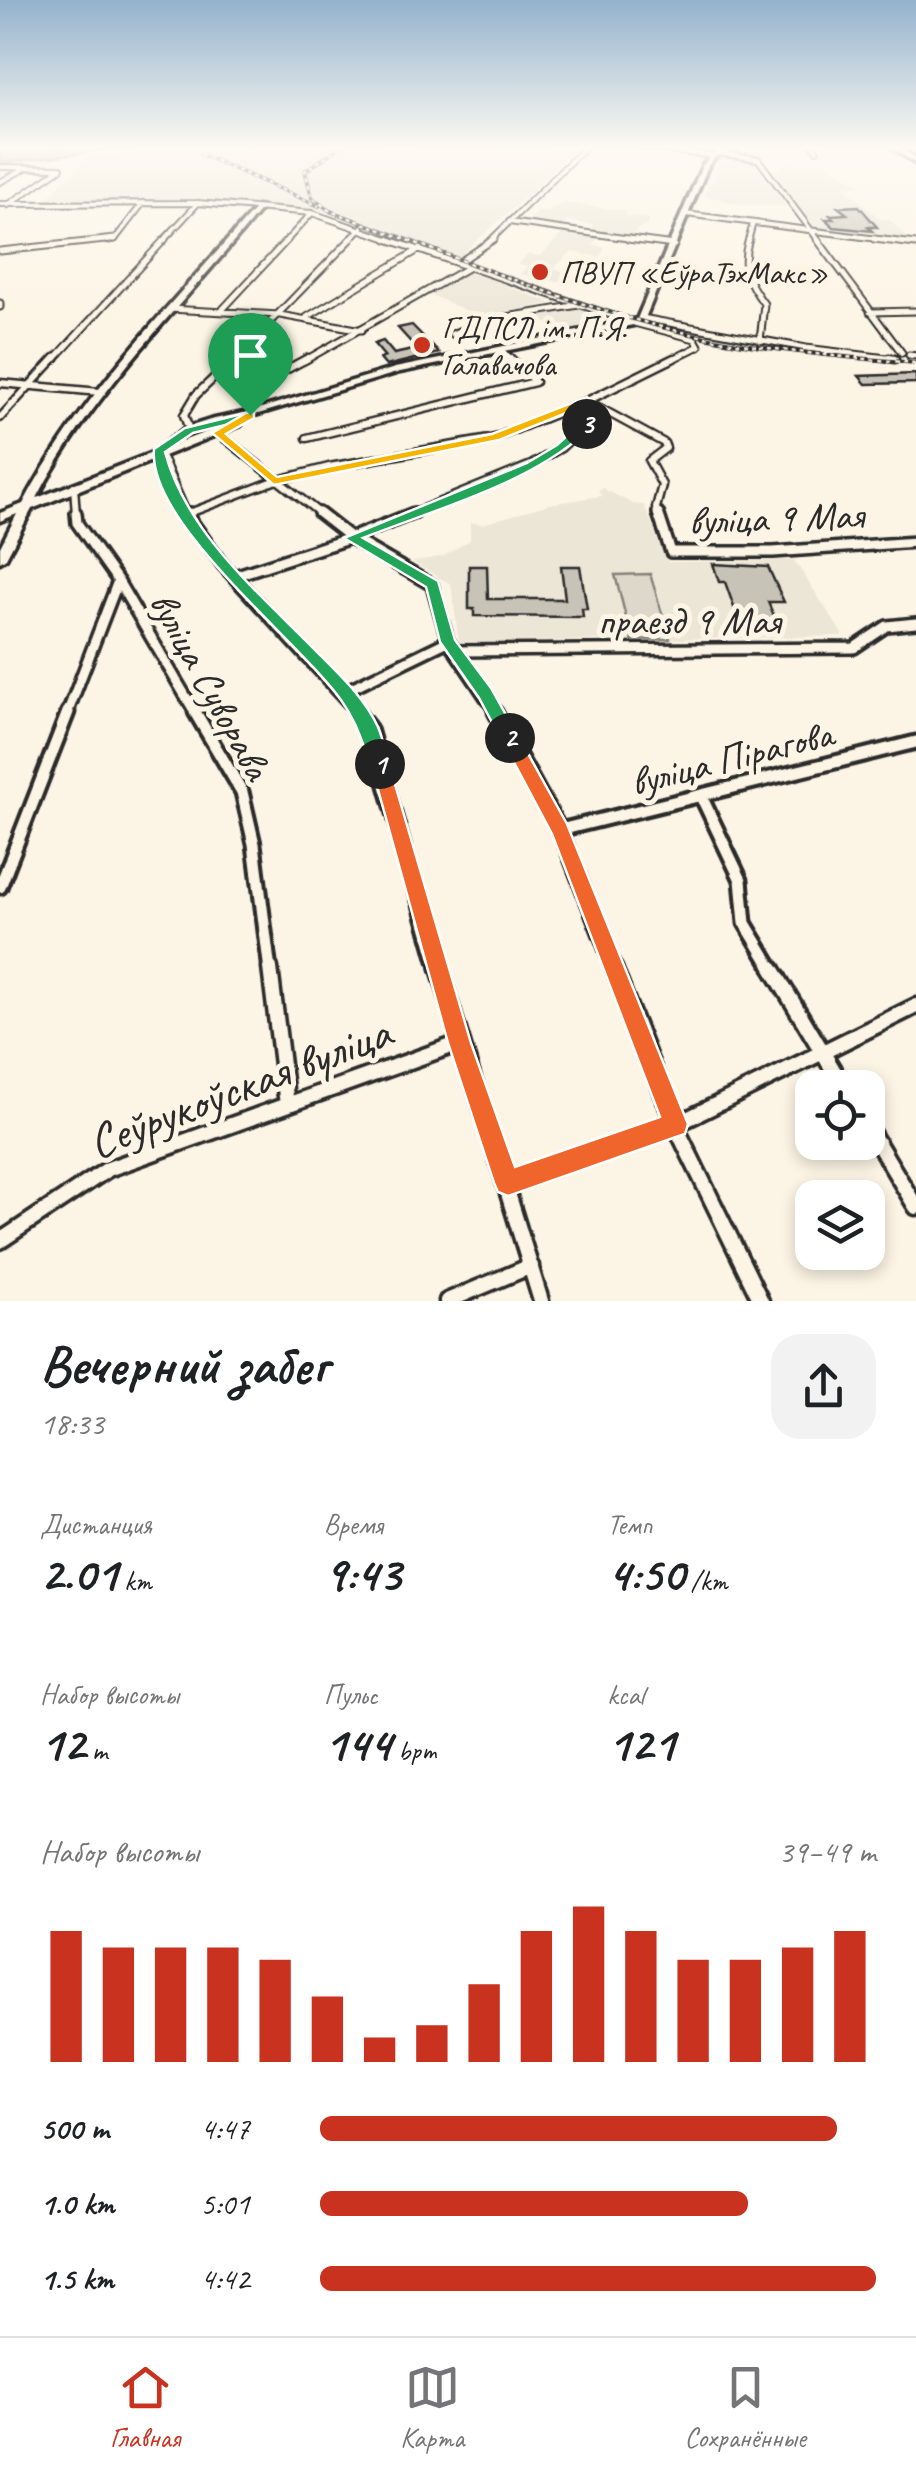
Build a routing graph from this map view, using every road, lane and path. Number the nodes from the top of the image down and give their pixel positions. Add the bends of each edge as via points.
1 (139, 208) edge
2 (195, 208) edge
3 (254, 208) edge
4 (258, 208) junction
5 (523, 208) edge
6 (688, 208) edge
7 (794, 208) edge
8 (312, 213) junction
9 (686, 214) junction
10 (509, 222) junction
11 (752, 223) junction
12 (362, 227) junction
13 (811, 230) junction
14 (916, 244) edge
15 (674, 245) junction
16 (420, 249) junction
17 (0, 251) edge
18 (456, 263) junction
19 (469, 267) junction
20 (581, 304) junction
21 (169, 309) junction
22 (223, 309) junction
23 (916, 311) edge
24 (870, 312) junction
25 (280, 315) junction
26 (306, 318) junction
27 (638, 321) junction
28 (362, 330) junction
29 (452, 334) dead end
30 (760, 340) junction
31 (501, 350) junction
32 (909, 355) edge
33 (896, 359) dead end
34 (282, 372) dead end
35 (0, 383) edge
36 (29, 384) junction
37 (100, 392) junction
38 (587, 401) junction
39 (600, 412) junction
40 (0, 418) edge
41 (217, 429) junction
42 (189, 430) junction
43 (306, 438) dead end
44 (198, 440) junction
45 (162, 450) junction
46 (274, 481) junction
47 (74, 486) junction
48 (28, 506) junction
49 (184, 515) junction
50 (0, 517) edge
51 (351, 538) junction
52 (916, 542) edge
53 (0, 558) edge
54 (234, 576) junction
55 (118, 582) junction
56 (916, 623) edge
57 (452, 646) junction
58 (345, 691) junction
59 (916, 742) edge
60 (700, 796) junction
61 (560, 830) junction
62 (0, 887) edge
63 (916, 1006) edge
64 (460, 1043) junction
65 (822, 1052) junction
66 (833, 1070) edge
67 (287, 1104) junction
68 (676, 1124) junction
69 (885, 1155) edge
70 (508, 1183) junction
71 (916, 1207) edge
72 (0, 1242) edge
73 (531, 1266) junction
74 (447, 1301) edge
75 (541, 1301) edge
76 (761, 1301) edge

1 - 17 street via 106,242
2 - 36 street
3 - 4 street
4 - 8 street
4 - 21 street
5 - 10 street
6 - 9 street
7 - 13 street
8 - 12 street
8 - 22 street
9 - 11 street
9 - 15 street
10 - 15 street
10 - 18 street
11 - 13 street
11 - 30 street via 742,269 764,304
12 - 16 street
12 - 25 street
13 - 14 street
13 - 24 street
15 - 27 street
16 - 18 street
16 - 26 street
18 - 19 street
19 - 20 street
19 - 28 street
20 - 27 street
20 - 29 street via 482,320
21 - 22 street
21 - 37 street
22 - 25 street
23 - 24 street
24 - 32 street
25 - 26 street
25 - 42 street via 196,395 184,415
26 - 28 street
27 - 30 street
27 - 31 street
27 - 38 street via 699,346
28 - 34 street
30 - 33 street
31 - 41 street via 398,370
31 - 43 street via 535,382
35 - 36 street
36 - 37 street
36 - 40 street
37 - 48 street
38 - 39 street, вуліца 9 Мая
38 - 46 street via 495,438
39 - 51 street via 531,466
39 - 52 street, вуліца 9 Мая via 666,448 650,465 662,485 656,508 671,552
41 - 42 street
41 - 44 street
41 - 46 street
42 - 44 street via 187,438
42 - 45 street
44 - 45 street
45 - 47 street
45 - 49 street via 167,484
46 - 49 street
46 - 51 street
47 - 48 street
47 - 55 street, вуліца Суворава via 77,524
48 - 50 street
48 - 53 street
49 - 54 street
51 - 54 street
51 - 57 street via 432,584
54 - 58 street
55 - 62 street
55 - 67 street, вуліца Суворава via 242,792
56 - 57 street, праезд 9 Мая via 886,626 854,648
57 - 58 street
57 - 61 street
58 - 64 street via 370,729
59 - 60 street, вуліца Пірагова
60 - 61 street, вуліца Пірагова
60 - 65 street via 741,880 746,923
61 - 68 street
63 - 65 street
64 - 67 street, Сеўрукоўская вуліца
64 - 70 street
65 - 66 street
65 - 68 street
67 - 72 street, Сеўрукоўская вуліца via 108,1170
68 - 70 street
68 - 76 street
69 - 71 street
70 - 73 street
73 - 74 street
73 - 75 street

